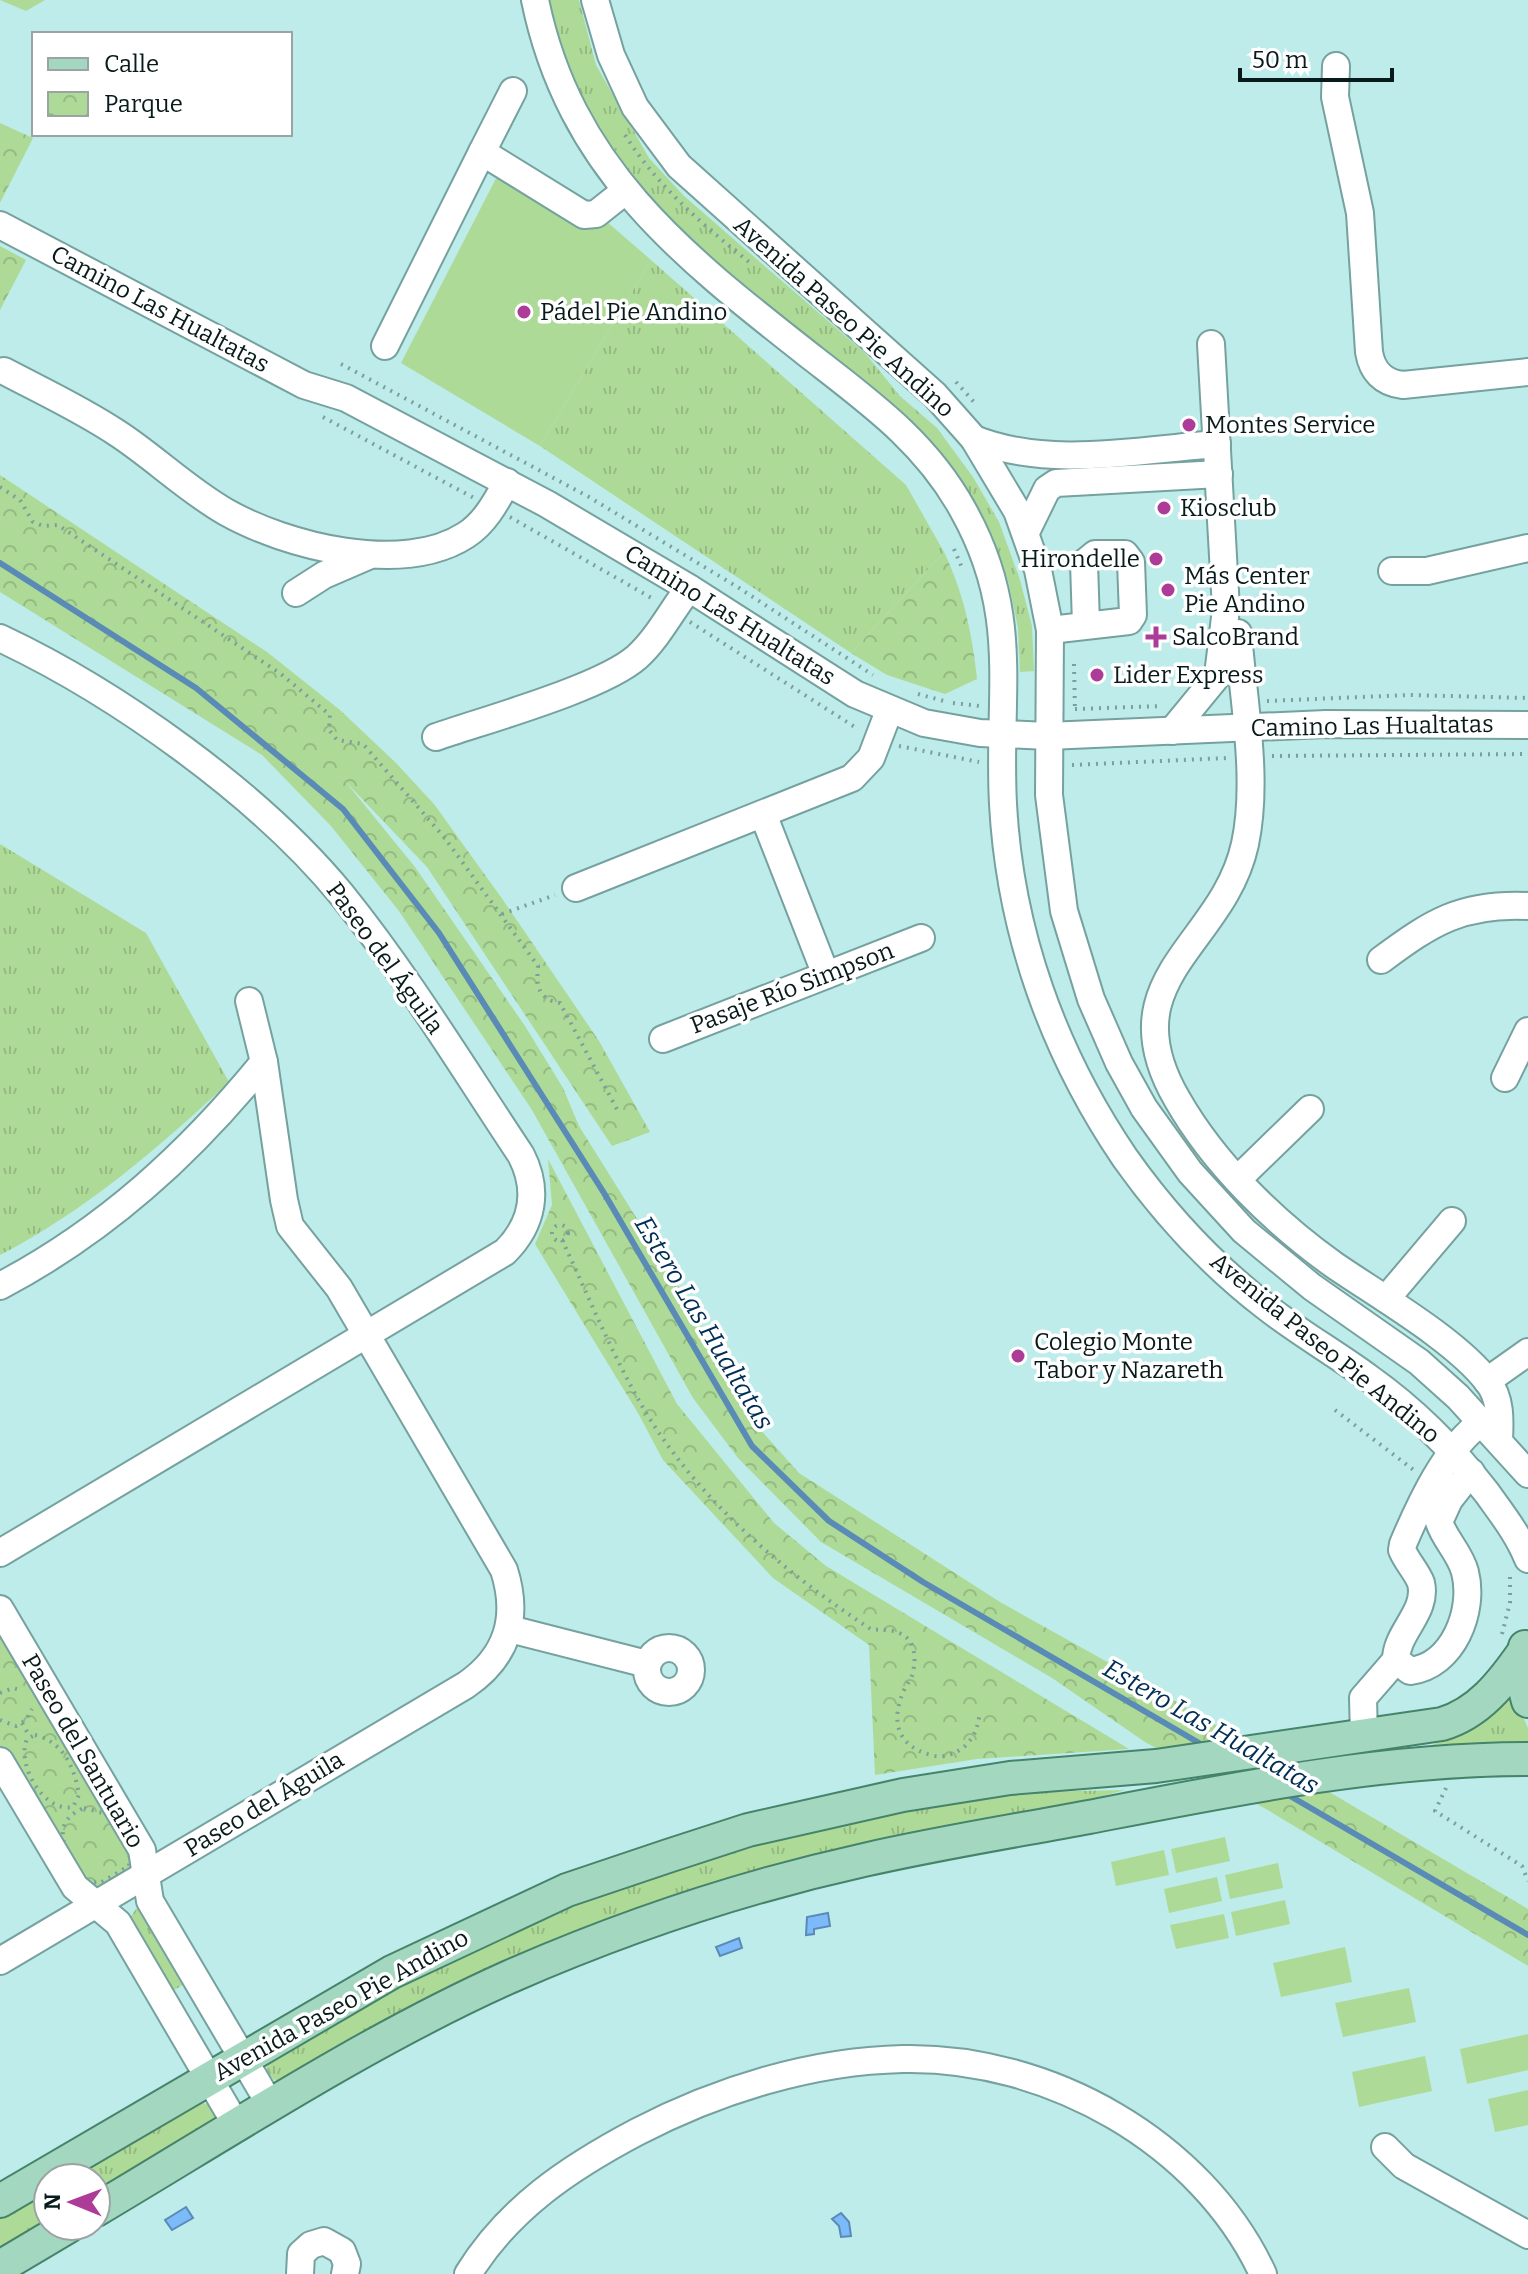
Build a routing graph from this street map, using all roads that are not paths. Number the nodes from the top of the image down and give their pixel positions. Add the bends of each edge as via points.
1 (535, 0) edge
2 (595, 0) edge
3 (1336, 66) dead end
4 (513, 91) dead end
5 (482, 152) junction
6 (625, 191) junction
7 (0, 225) edge
8 (1211, 344) dead end
9 (385, 346) dead end
10 (4, 371) dead end
11 (1528, 372) edge
12 (974, 439) junction
13 (1217, 444) junction
14 (1052, 456) junction
15 (1219, 474) junction
16 (507, 482) junction
17 (1056, 483) junction
18 (1026, 532) junction
19 (297, 541) junction
20 (1528, 548) edge
21 (368, 556) junction
22 (1392, 571) dead end
23 (689, 588) junction
24 (1086, 624) dead end
25 (1230, 629) junction
26 (1050, 630) junction
27 (0, 638) edge
28 (889, 711) junction
29 (1528, 725) edge
30 (1245, 728) junction
31 (1172, 731) junction
32 (1002, 735) junction
33 (1048, 736) junction
34 (436, 737) dead end
35 (763, 814) junction
36 (576, 888) road end
37 (1528, 906) edge
38 (921, 938) dead end
39 (1381, 960) dead end
40 (826, 975) junction
41 (249, 1001) dead end
42 (1528, 1031) edge
43 (663, 1039) dead end
44 (264, 1062) junction
45 (1505, 1078) dead end
46 (1310, 1109) dead end
47 (1238, 1179) junction
48 (1452, 1221) dead end
49 (0, 1286) edge
50 (1386, 1299) junction
51 (367, 1335) junction
52 (1528, 1352) edge
53 (1487, 1381) junction
54 (1491, 1431) junction
55 (1453, 1452) junction
56 (1471, 1472) junction
57 (1528, 1474) edge
58 (1428, 1520) junction
59 (0, 1553) edge
60 (1528, 1559) edge
61 (0, 1609) edge
62 (510, 1629) junction
63 (1526, 1645) edge
64 (1396, 1660) junction
65 (647, 1664) dead end
66 (1528, 1701) edge
67 (1364, 1736) junction
68 (1528, 1759) edge
69 (0, 1761) edge
70 (145, 1875) junction
71 (95, 1905) junction
72 (0, 1961) edge
73 (243, 2059) junction
74 (209, 2079) junction
75 (271, 2106) junction
76 (237, 2126) junction
77 (1385, 2147) dead end
78 (112, 2200) edge
79 (0, 2201) edge
80 (1528, 2235) edge
81 (42, 2242) edge
82 (0, 2267) edge
83 (300, 2274) edge
84 (345, 2274) edge
85 (468, 2274) edge
86 (1263, 2274) edge

1 - 6 street, Avenida Paseo Pie Andino via 545,44 571,108
2 - 12 street, Avenida Paseo Pie Andino via 622,81 645,123 679,166 872,335
3 - 11 street via 1335,97 1360,213 1369,352 1375,370 1387,381 1403,385
4 - 5 street
5 - 6 street via 584,215 596,214
5 - 9 street
6 - 32 street, Avenida Paseo Pie Andino via 739,297 896,424 940,473 974,529 998,600 1006,677
7 - 16 street, Camino Las Hualtatas via 304,385 346,398
8 - 13 street
10 - 19 street via 113,430 229,514
12 - 14 street
12 - 18 street, Avenida Paseo Pie Andino
13 - 14 street
13 - 15 street
14 - 17 street
15 - 17 street
15 - 25 street
16 - 21 street via 485,518 456,541
16 - 23 street, Camino Las Hualtatas
17 - 18 street via 1047,489
18 - 26 street, Avenida Paseo Pie Andino
19 - 21 street
19 - 21 street via 301,589
20 - 22 street via 1427,571
23 - 28 street, Camino Las Hualtatas
23 - 34 street via 646,649 628,665
24 - 26 street
25 - 30 street
25 - 31 street via 1218,675
26 - 33 street, Avenida Paseo Pie Andino
27 - 51 street, Paseo del Águila via 52,665 168,741 240,795 308,858 370,931 527,1167 531,1208 515,1242
28 - 32 street, Camino Las Hualtatas
28 - 35 street via 859,774
29 - 30 street, Camino Las Hualtatas
30 - 31 street, Camino Las Hualtatas
30 - 47 street via 1249,819 1239,866 1218,909 1168,974 1156,1033 1160,1062 1177,1100
31 - 33 street, Camino Las Hualtatas
32 - 33 street, Camino Las Hualtatas
32 - 55 street, Avenida Paseo Pie Andino via 1005,840 1029,960 1066,1057 1102,1121 1165,1209 1239,1285 1371,1379
33 - 54 street, Avenida Paseo Pie Andino via 1051,823 1067,926 1103,1027 1144,1108 1190,1172 1244,1231 1312,1287 1419,1362
35 - 36 street
35 - 40 street
37 - 39 street via 1479,907 1451,914
38 - 40 street, Pasaje Río Simpson
40 - 43 street, Pasaje Río Simpson
41 - 44 street
42 - 45 street
44 - 49 street via 149,1186 88,1233
44 - 51 street via 290,1226 324,1266
46 - 47 street
47 - 50 street via 1301,1239
48 - 50 street
50 - 53 street
51 - 59 street, Paseo del Águila
51 - 62 street via 504,1570
52 - 53 street
53 - 54 street via 1497,1401
54 - 55 street
54 - 57 street, Avenida Paseo Pie Andino
55 - 56 street, Avenida Paseo Pie Andino
55 - 58 street via 1433,1485
56 - 58 street
56 - 60 street, Avenida Paseo Pie Andino
58 - 64 street via 1402,1550 1422,1595 1396,1648
58 - 64 street via 1465,1572 1467,1605 1445,1653 1423,1669 1410,1671
61 - 70 street, Paseo del Santuario via 142,1850
62 - 65 street
62 - 70 street, Paseo del Águila via 494,1660 466,1685
63 - 66 main road via 1523,1682
63 - 67 main road, Avenida Paseo Pie Andino via 1495,1689 1465,1714 1442,1724
64 - 67 street via 1363,1698
67 - 73 main road, Avenida Paseo Pie Andino via 1156,1766 1010,1778 903,1795 763,1827 567,1890 463,1936
68 - 75 main road via 1446,1761 1198,1795 864,1860 665,1916 577,1948 455,2003
69 - 71 street via 75,1887
70 - 71 street, Paseo del Águila
70 - 73 street, Paseo del Santuario via 150,1901
71 - 72 street, Paseo del Águila
71 - 74 street via 118,1923
73 - 74 main road, Avenida Paseo Pie Andino
73 - 75 street, Paseo del Santuario
74 - 76 street
74 - 79 main road, Avenida Paseo Pie Andino
75 - 76 main road
76 - 78 main road
77 - 80 street via 1404,2166
81 - 82 main road
83 - 84 street via 301,2254 324,2241 342,2251
85 - 86 street via 493,2238 544,2189 676,2112 775,2079 905,2059 952,2061 1007,2073 1091,2103 1130,2124 1199,2180 1245,2239

